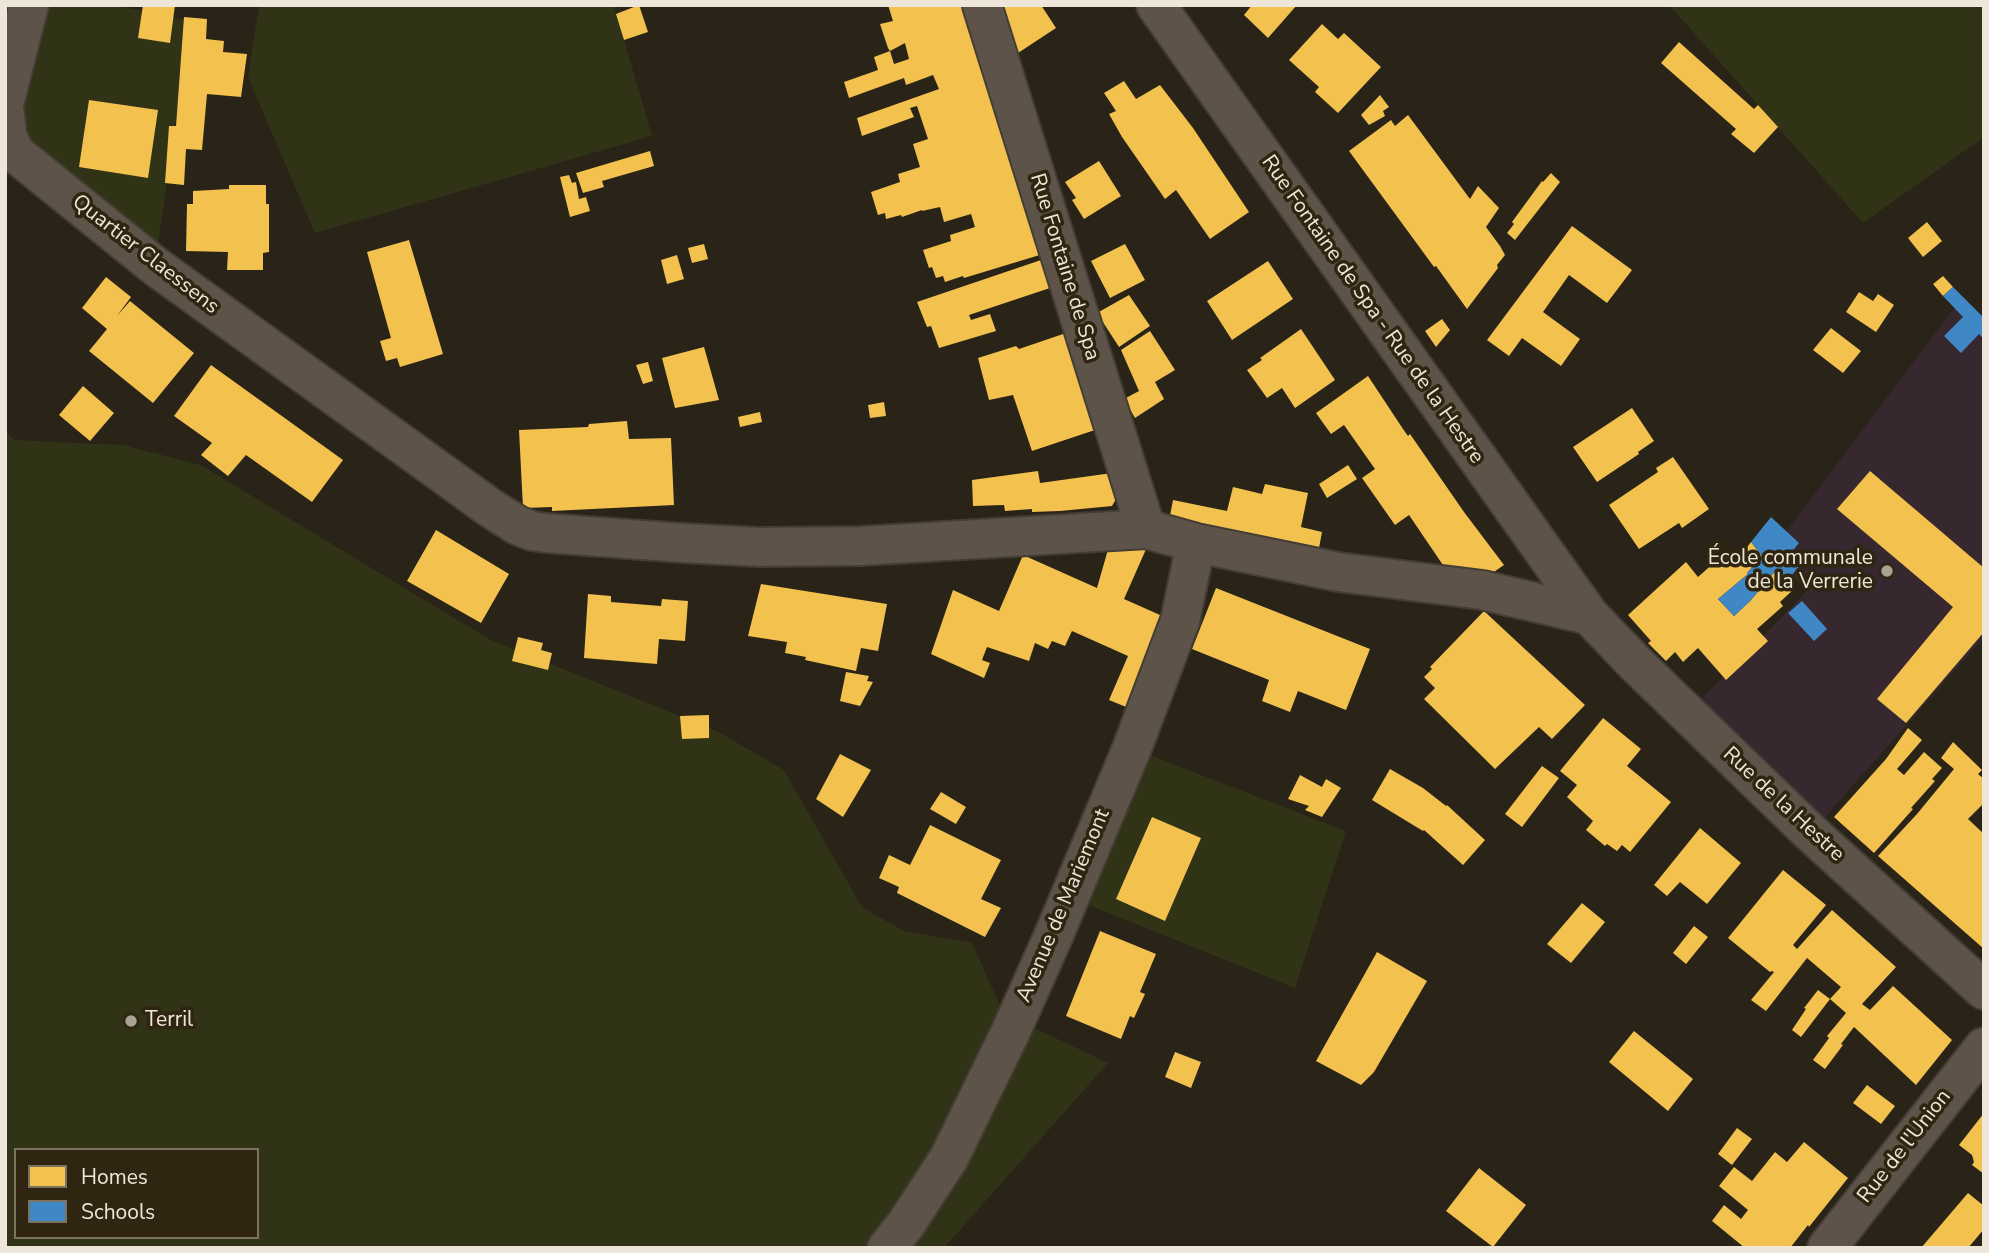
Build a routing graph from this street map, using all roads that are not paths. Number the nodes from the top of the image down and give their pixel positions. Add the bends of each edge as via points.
1 (30, 5) edge
2 (982, 5) edge
3 (1156, 5) edge
4 (5, 100) edge
5 (5, 114) edge
6 (1146, 529) junction
7 (1196, 543) junction
8 (1589, 615) junction
9 (1984, 990) edge
10 (1984, 1047) edge
11 (887, 1248) edge
12 (1827, 1248) edge

1 - 4 street
2 - 6 street, Rue Fontaine de Spa
3 - 8 street, Rue Fontaine de Spa - Rue de la Hestre
5 - 6 street, Quartier Claessens via 7,136 15,152 155,266 517,525 545,533 772,547
6 - 7 street, Quartier Claessens
7 - 8 street, Quartier Claessens via 1338,572 1482,590
7 - 11 street, Avenue de Mariemont via 1180,621 1053,937 949,1158
8 - 9 street, Rue de la Hestre via 1811,833
10 - 12 street, Rue de l'Union

